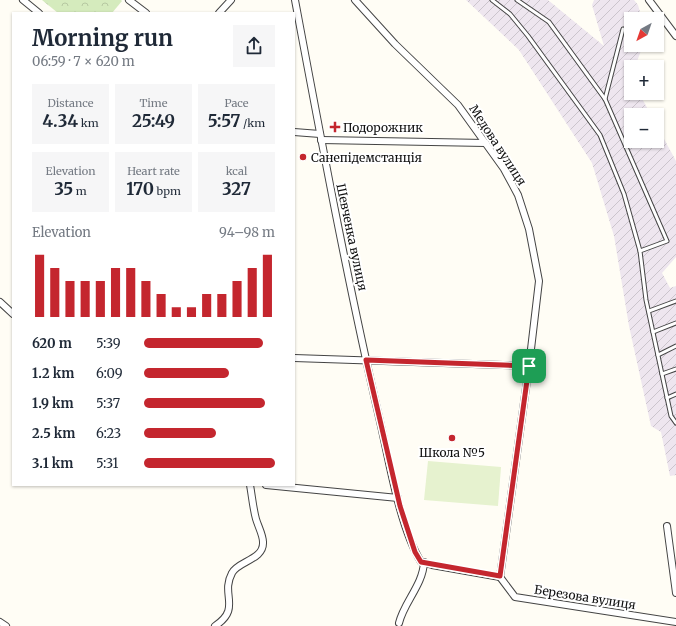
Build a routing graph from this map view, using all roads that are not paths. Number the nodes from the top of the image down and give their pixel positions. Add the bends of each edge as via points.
1 (23, 0) edge
2 (129, 0) edge
3 (230, 0) edge
4 (295, 0) edge
5 (355, 0) edge
6 (492, 0) edge
7 (518, 0) edge
8 (649, 0) edge
9 (38, 12) edge
10 (145, 12) edge
11 (220, 12) edge
12 (623, 29) dead end
13 (676, 36) edge
14 (605, 99) junction
15 (295, 132) edge
16 (320, 137) junction
17 (486, 143) junction
18 (640, 251) junction
19 (676, 302) edge
20 (1, 304) edge
21 (649, 311) junction
22 (12, 313) edge
23 (676, 323) edge
24 (653, 332) junction
25 (676, 346) edge
26 (658, 354) junction
27 (295, 358) edge
28 (366, 360) junction
29 (529, 366) junction
30 (676, 369) edge
31 (662, 374) junction
32 (676, 394) edge
33 (667, 398) junction
34 (676, 414) edge
35 (670, 416) junction
36 (676, 423) edge
37 (250, 486) edge
38 (276, 486) edge
39 (398, 498) junction
40 (667, 526) dead end
41 (424, 562) junction
42 (500, 576) junction
43 (676, 593) edge
44 (0, 622) edge
45 (676, 622) edge
46 (399, 623) dead end
47 (6, 626) edge
48 (215, 626) edge

1 - 9 street
2 - 10 street
3 - 11 street
4 - 16 street, Шевченка вулиця
5 - 17 street, Медова вулиця via 395,44 458,105
6 - 18 lane via 510,14 528,36 600,136 624,194
7 - 14 lane via 549,22
8 - 13 street
12 - 14 lane
14 - 18 lane via 667,241
15 - 16 street
16 - 17 street
16 - 28 street, Шевченка вулиця
17 - 29 street, Медова вулиця via 518,196 535,252 539,281
18 - 21 lane
19 - 21 lane
20 - 22 street
21 - 24 lane
23 - 24 lane
24 - 26 lane
25 - 26 lane
26 - 31 lane
27 - 28 street
28 - 29 street
28 - 39 street, Шевченка вулиця
29 - 42 street, Медова вулиця
30 - 31 lane
31 - 33 lane
32 - 33 lane
33 - 35 lane
34 - 35 lane
35 - 36 lane
37 - 48 street via 255,517 264,542 255,557 234,570 229,585 229,610 223,621
38 - 39 street
39 - 41 street, Шевченка вулиця via 415,552 421,562
40 - 43 street
41 - 42 street
41 - 46 street via 423,573 402,610
42 - 45 street, Березова вулиця via 515,597
44 - 47 street

